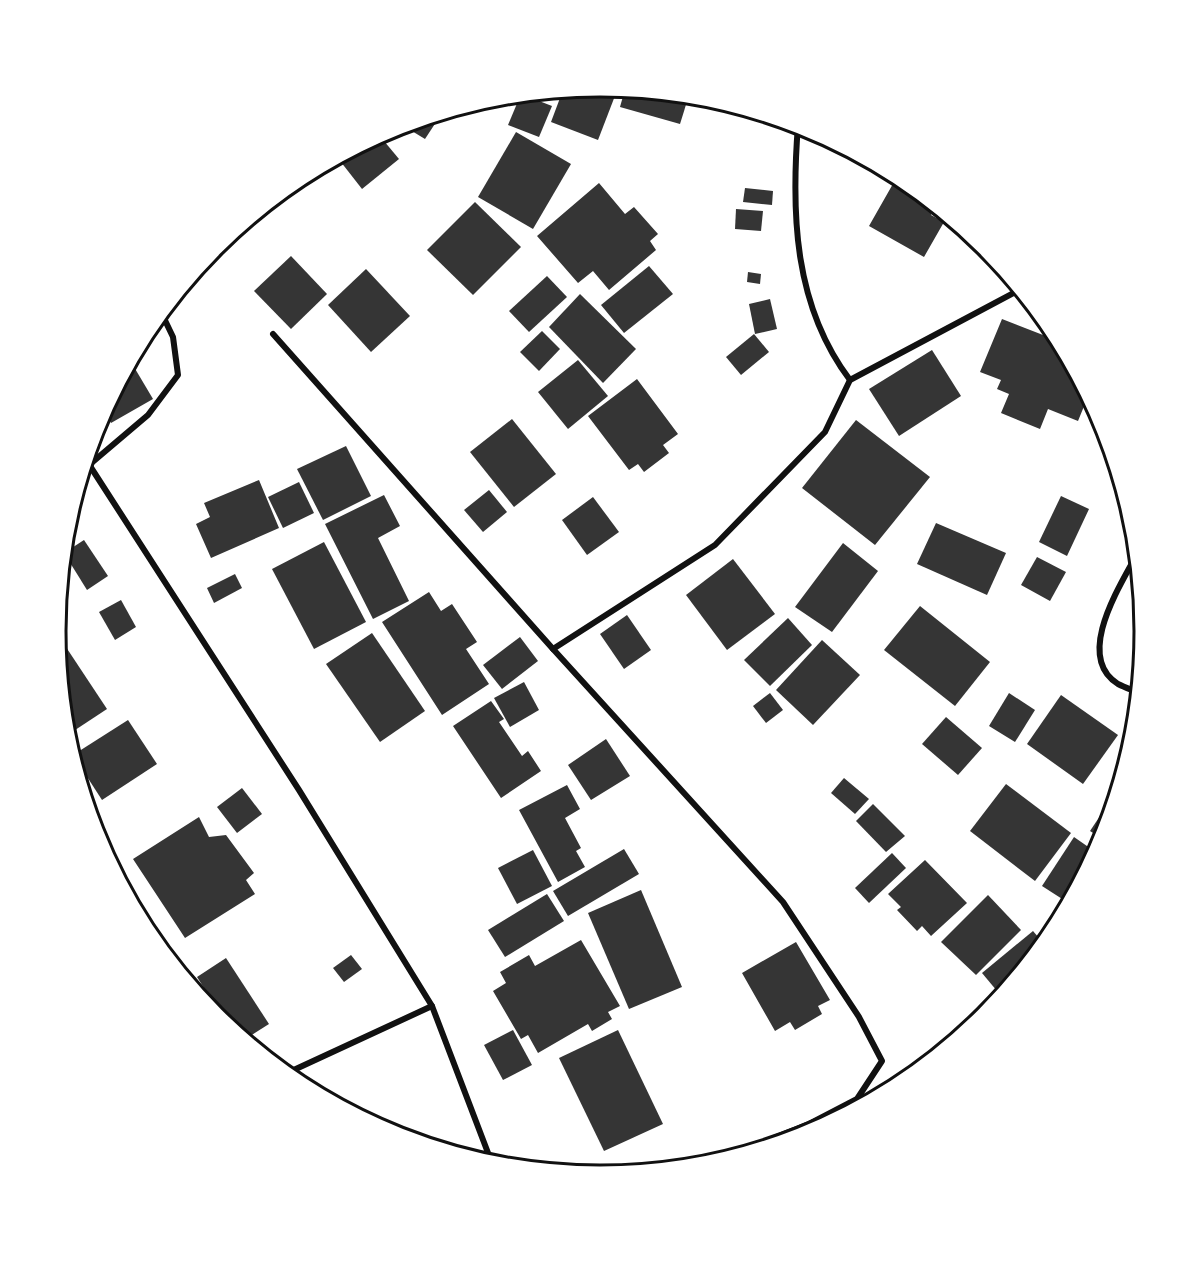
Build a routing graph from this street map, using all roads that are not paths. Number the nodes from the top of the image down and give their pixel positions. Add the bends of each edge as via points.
1 (798, 135) edge
2 (1014, 293) edge
3 (166, 321) edge
4 (273, 334) dead end
5 (850, 380) junction
6 (93, 463) edge
7 (91, 468) edge
8 (1130, 566) edge
9 (553, 649) junction
10 (1131, 690) edge
11 (432, 1006) junction
12 (295, 1070) edge
13 (818, 1119) edge
14 (489, 1154) edge

1 - 5 street via 795,213 799,256 816,324 832,357
2 - 5 street
3 - 6 street via 174,338 178,375 148,415
4 - 9 street
5 - 9 street via 825,432 715,546
7 - 11 street via 299,790
8 - 10 street via 1106,613 1099,650 1116,683
9 - 13 street via 783,902 859,1017 882,1061 857,1099
11 - 12 street
11 - 14 street

